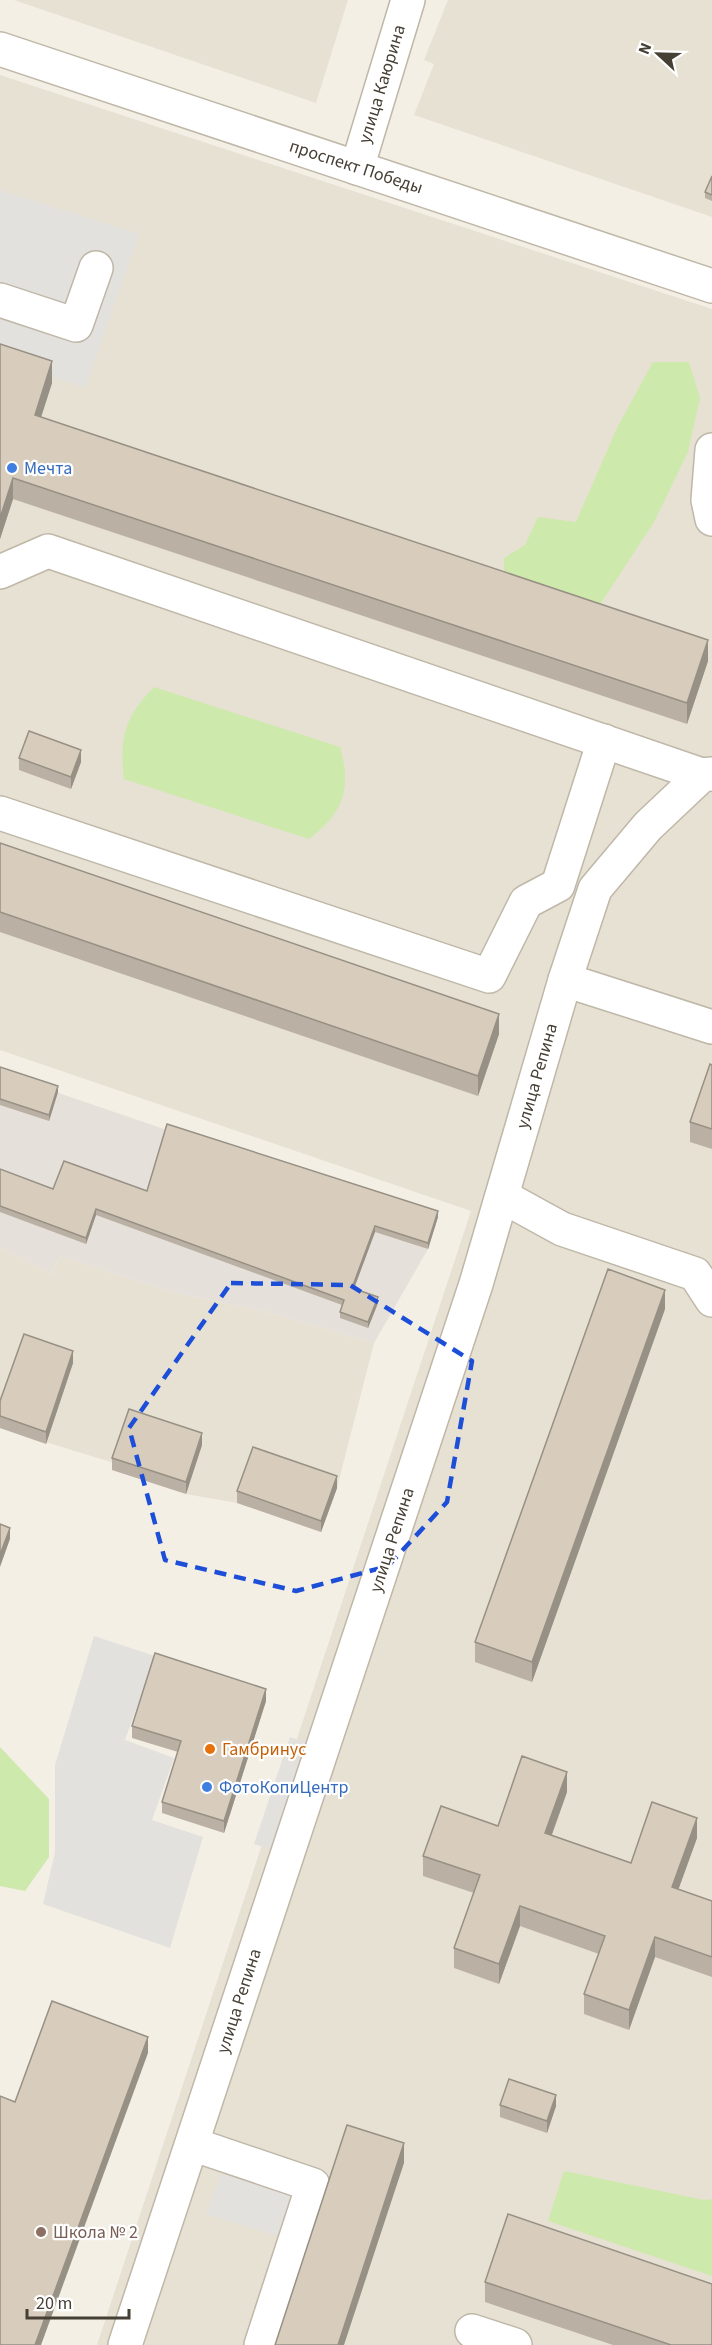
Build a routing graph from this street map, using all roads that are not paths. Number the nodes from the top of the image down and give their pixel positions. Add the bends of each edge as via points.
1 (408, 0) edge
2 (0, 49) edge
3 (357, 168) junction
4 (96, 268) dead end
5 (712, 286) edge
6 (0, 300) edge
7 (712, 450) edge
8 (712, 519) edge
9 (0, 572) edge
10 (604, 741) junction
11 (707, 775) edge
12 (0, 813) edge
13 (565, 980) junction
14 (712, 1027) edge
15 (502, 1196) junction
16 (712, 1300) edge
17 (192, 2144) junction
18 (472, 2331) dead end
19 (125, 2345) edge
20 (261, 2345) edge
21 (515, 2345) edge

1 - 3 street, улица Каюрина
2 - 3 street, проспект Победы
3 - 5 street, проспект Победы
4 - 6 street via 76,325
7 - 8 street via 708,500
9 - 10 street via 48,551
10 - 11 street
10 - 12 street via 558,885 526,902 489,976
11 - 13 street, улица Репина via 648,826 595,889
13 - 14 street
13 - 15 street, улица Репина
15 - 16 street via 562,1229 695,1274
15 - 17 street, улица Репина
17 - 19 street, улица Репина
17 - 20 street via 313,2185
18 - 21 street

